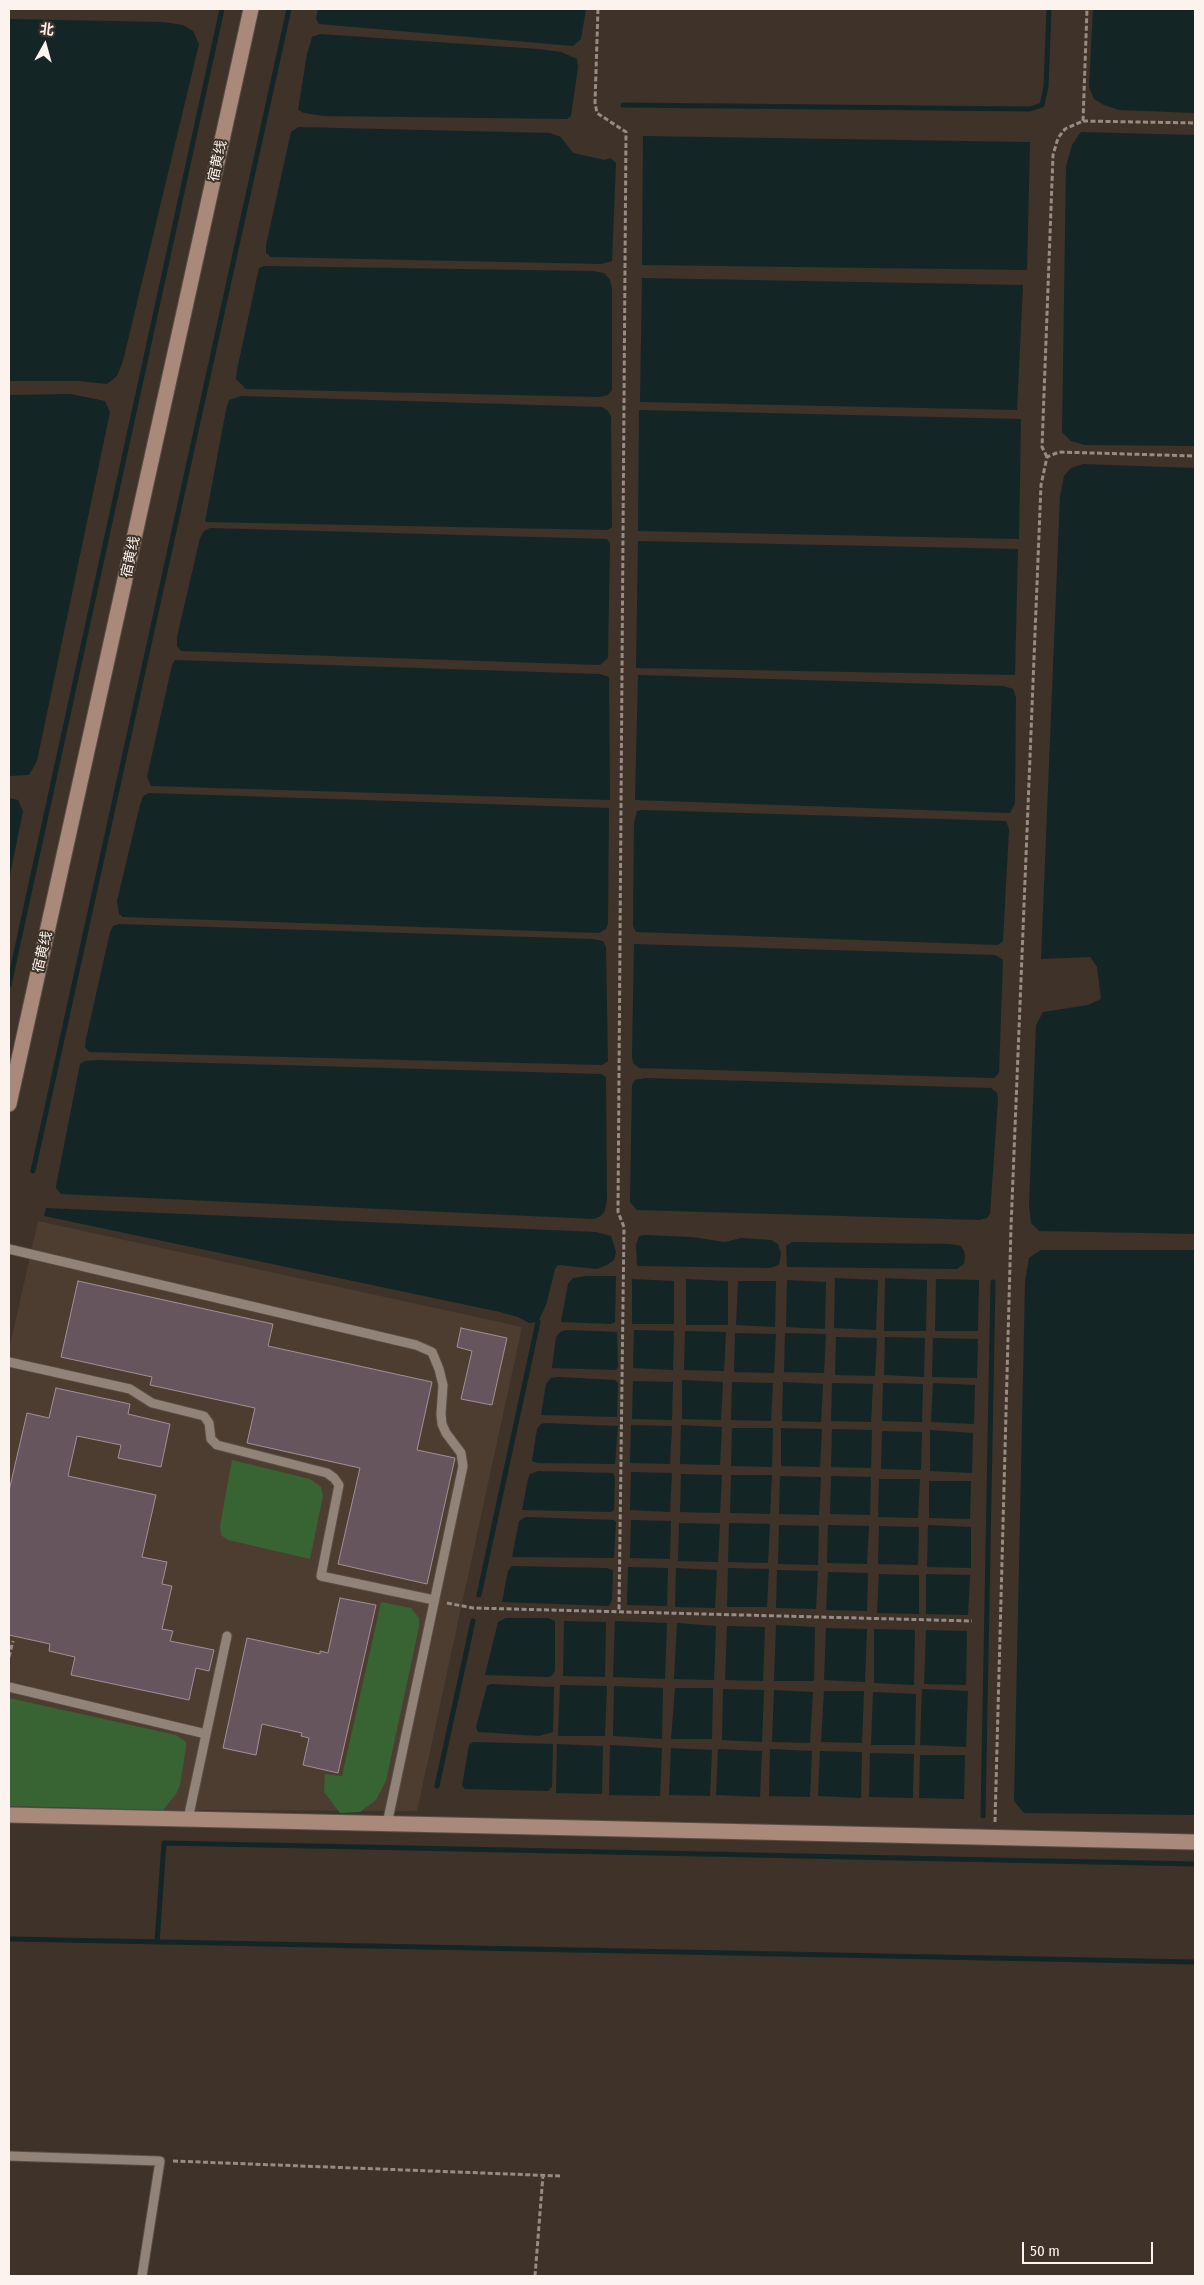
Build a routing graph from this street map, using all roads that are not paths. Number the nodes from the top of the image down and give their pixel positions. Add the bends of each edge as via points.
1 (251, 9) edge
2 (9, 1104) edge
3 (9, 1249) edge
4 (9, 1364) edge
5 (434, 1600) junction
6 (227, 1636) dead end
7 (9, 1687) edge
8 (206, 1734) junction
9 (9, 1815) edge
10 (188, 1819) junction
11 (387, 1824) junction
12 (1195, 1842) edge
13 (9, 2156) edge
14 (142, 2276) edge

1 - 2 street, 宿黄线
3 - 5 lane via 416,1344 432,1352 442,1385 442,1424 461,1452 463,1466
4 - 5 lane via 130,1389 152,1403 204,1416 209,1423 211,1440 216,1445 327,1473 339,1485 321,1576
5 - 11 lane
6 - 8 lane
7 - 8 lane
8 - 10 lane
9 - 10 street
10 - 11 street
11 - 12 street
13 - 14 lane via 160,2161

